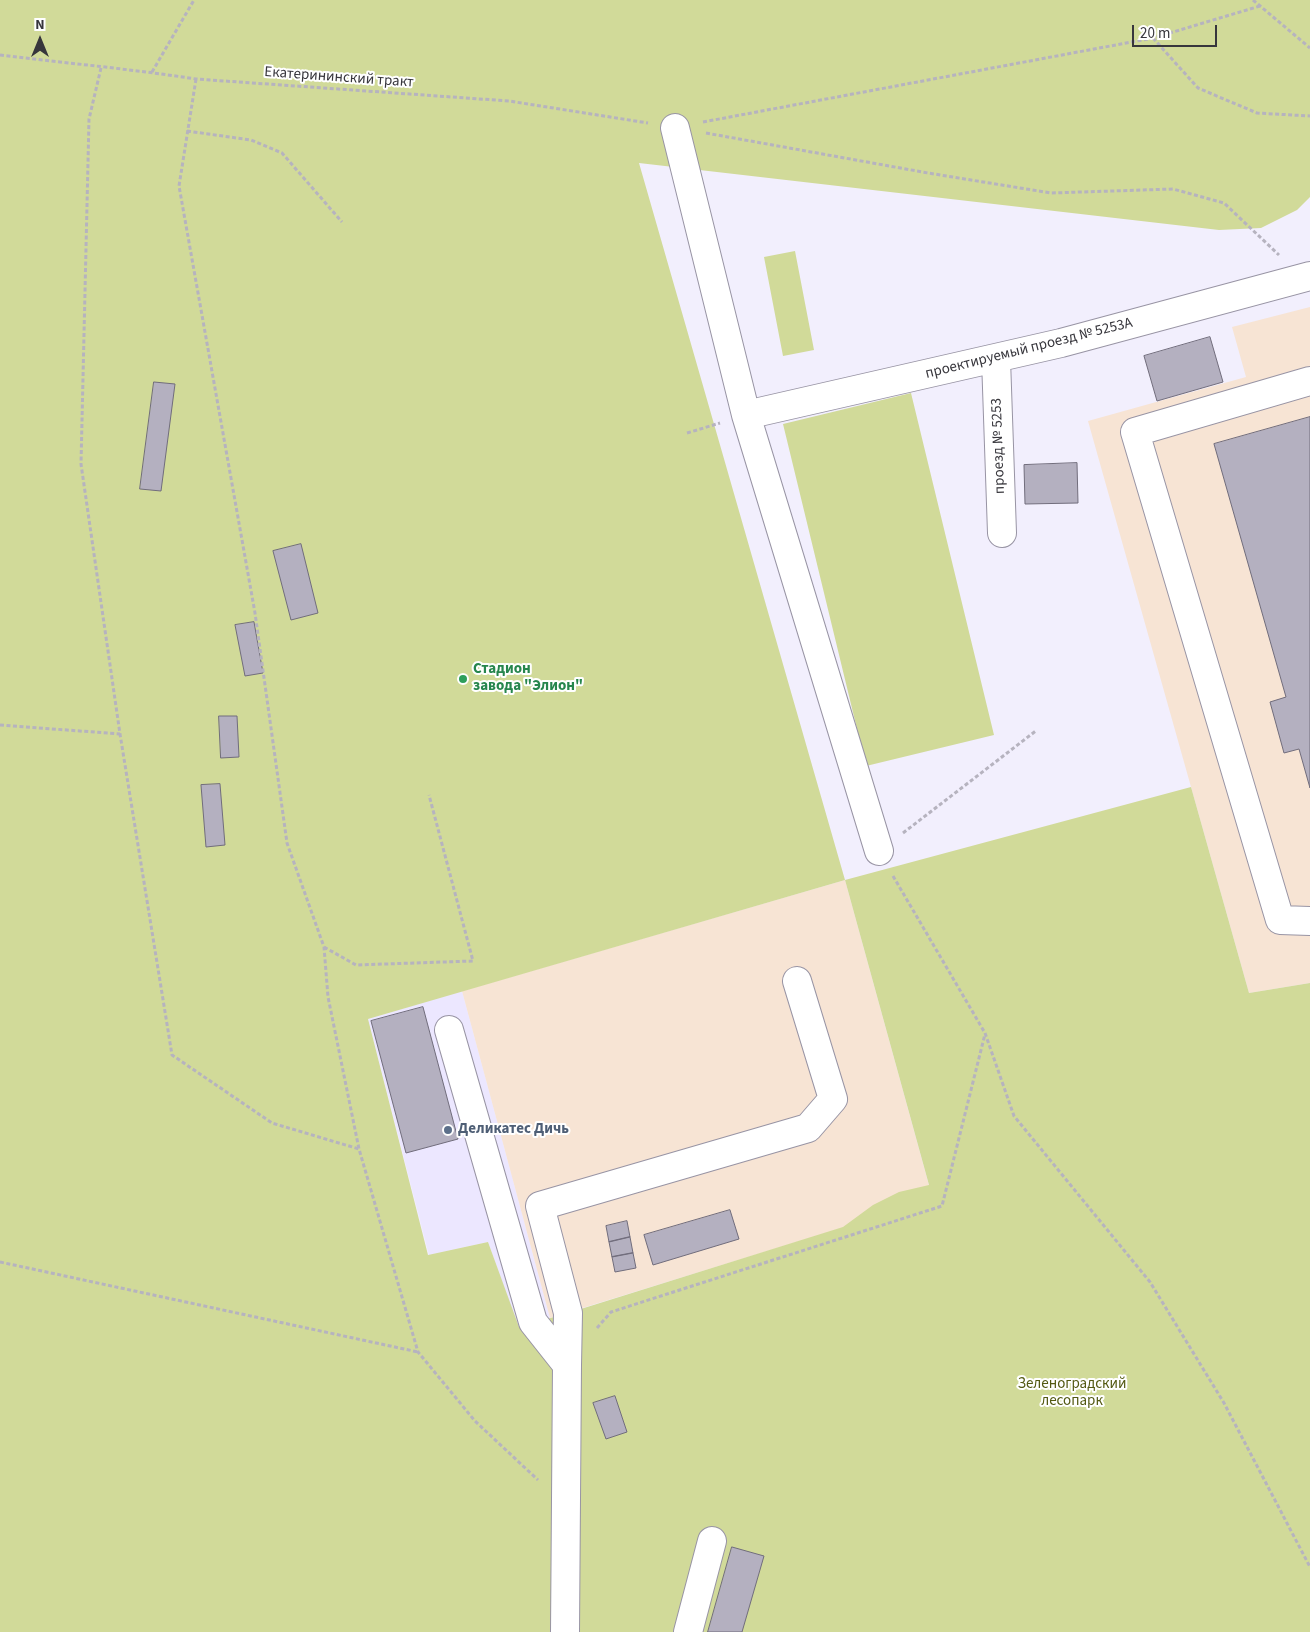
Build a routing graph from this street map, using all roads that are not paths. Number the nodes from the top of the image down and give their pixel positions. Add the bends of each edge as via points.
1 (675, 128) road end
2 (1307, 276) edge
3 (996, 359) junction
4 (1310, 381) edge
5 (746, 415) junction
6 (1002, 532) dead end
7 (879, 851) road end
8 (1310, 921) edge
9 (798, 981) dead end
10 (449, 1030) dead end
11 (567, 1365) junction
12 (712, 1541) dead end
13 (565, 1632) edge
14 (688, 1632) edge

1 - 5 lane
2 - 3 lane, проектируемый проезд № 5253А
3 - 5 lane, проектируемый проезд № 5253А
3 - 6 lane, проезд № 5253
4 - 8 lane via 1135,432 1280,920
5 - 7 lane
9 - 11 lane via 833,1099 808,1128 540,1206 568,1313
10 - 11 lane via 533,1322
11 - 13 lane
12 - 14 lane

